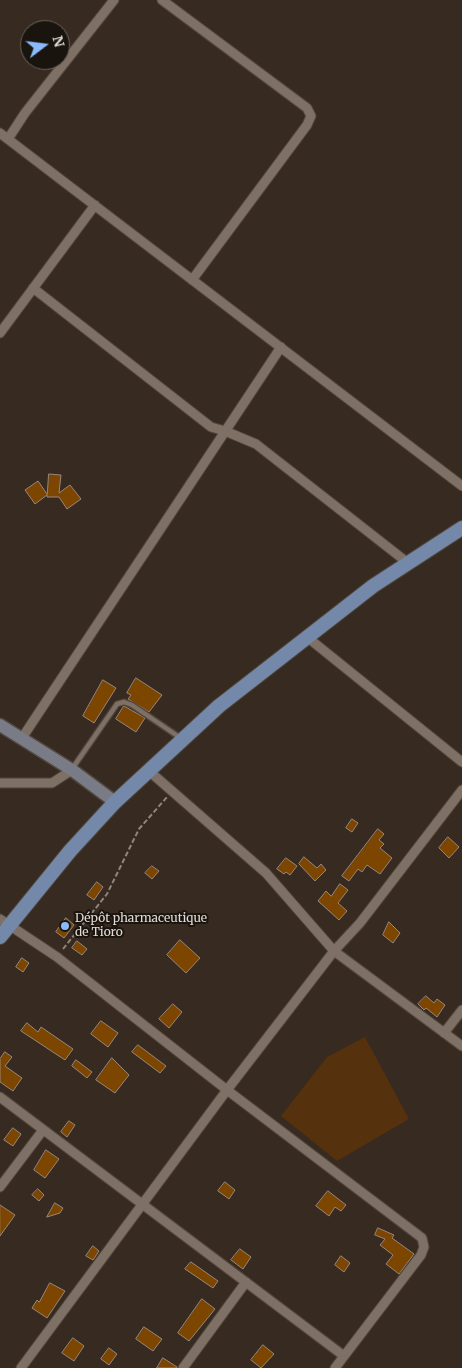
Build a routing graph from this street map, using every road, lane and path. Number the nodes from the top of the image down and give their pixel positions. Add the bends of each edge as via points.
1 (114, 0) edge
2 (162, 0) edge
3 (0, 133) edge
4 (8, 139) junction
5 (95, 206) junction
6 (192, 280) junction
7 (33, 288) junction
8 (0, 332) edge
9 (281, 347) junction
10 (225, 430) junction
11 (462, 486) edge
12 (462, 528) edge
13 (408, 563) junction
14 (307, 637) junction
15 (0, 725) edge
16 (22, 738) junction
17 (183, 740) junction
18 (462, 762) edge
19 (72, 770) junction
20 (149, 771) junction
21 (0, 784) edge
22 (462, 790) edge
23 (172, 792) junction
24 (115, 802) junction
25 (3, 928) edge
26 (334, 951) junction
27 (57, 957) junction
28 (462, 1010) edge
29 (444, 1033) junction
30 (462, 1046) edge
31 (227, 1090) junction
32 (0, 1097) edge
33 (43, 1130) junction
34 (0, 1187) edge
35 (144, 1205) junction
36 (246, 1282) junction
37 (344, 1356) junction
38 (21, 1368) edge
39 (183, 1368) edge
40 (335, 1368) edge

1 - 4 street
2 - 6 street via 307,108 311,116
3 - 4 street
4 - 5 street
5 - 6 street
5 - 7 street
6 - 9 street
7 - 8 street
7 - 10 street via 210,428
9 - 10 street
9 - 11 street
10 - 13 street via 256,444
10 - 16 street
12 - 13 main road
13 - 14 main road
14 - 17 main road via 219,706
14 - 18 street
15 - 16 main road
16 - 19 main road
17 - 19 lane via 124,702 117,704
17 - 20 main road
19 - 21 street via 52,782
19 - 24 main road
20 - 23 street
20 - 24 main road
22 - 26 street via 360,923
23 - 26 street via 266,873
23 - 27 path via 139,829 107,894
24 - 25 main road
25 - 27 street
26 - 29 street
26 - 31 street
27 - 31 street
28 - 29 street
29 - 30 street
31 - 35 street
31 - 37 street via 422,1238 424,1247 421,1255
32 - 33 street
33 - 34 street
33 - 35 street
35 - 36 street
35 - 38 street
36 - 37 street
36 - 39 street
37 - 40 street

